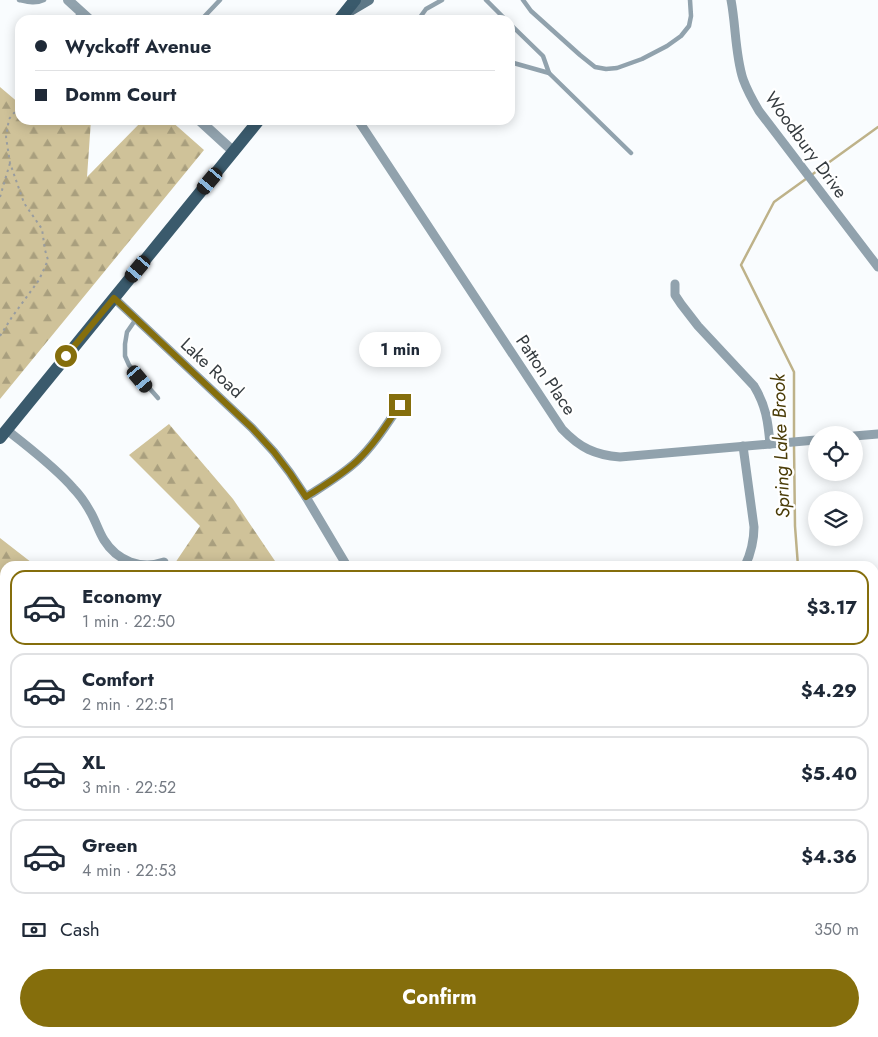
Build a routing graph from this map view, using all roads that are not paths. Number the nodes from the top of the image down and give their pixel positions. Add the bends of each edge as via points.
1 (19, 0) edge
2 (44, 0) edge
3 (68, 0) edge
4 (220, 0) edge
5 (355, 0) edge
6 (370, 0) edge
7 (442, 0) edge
8 (486, 0) edge
9 (524, 0) edge
10 (690, 0) edge
11 (731, 0) edge
12 (81, 12) junction
13 (78, 15) edge
14 (84, 15) edge
15 (206, 15) edge
16 (342, 15) edge
17 (345, 15) edge
18 (422, 15) edge
19 (501, 15) edge
20 (515, 29) edge
21 (515, 63) edge
22 (549, 73) junction
23 (205, 125) edge
24 (255, 125) edge
25 (361, 125) edge
26 (234, 152) junction
27 (631, 153) dead end
28 (878, 267) edge
29 (675, 284) dead end
30 (114, 298) junction
31 (136, 319) junction
32 (158, 398) dead end
33 (400, 405) dead end
34 (4, 434) edge
35 (878, 434) edge
36 (863, 435) edge
37 (808, 441) edge
38 (770, 444) junction
39 (743, 446) junction
40 (306, 497) junction
41 (126, 561) edge
42 (344, 561) edge
43 (748, 561) edge

1 - 2 lane via 36,3
3 - 12 street
4 - 15 lane
5 - 16 main road
6 - 17 main road
7 - 18 lane
8 - 19 lane
9 - 10 lane via 531,11 580,55 595,67 606,69 642,59 681,36 692,16
11 - 28 street, Woodbury Drive via 739,62 751,97
12 - 13 lane
12 - 14 street
20 - 22 lane via 543,56
21 - 22 lane
22 - 27 lane
23 - 26 street
24 - 26 main road
25 - 39 street, Patton Place via 562,430 572,439 596,453 620,457
26 - 30 main road
29 - 38 street via 675,295 681,304 754,386 767,417
30 - 31 street, Lake Road
30 - 34 main road
31 - 32 lane via 127,332 125,356
31 - 40 street, Lake Road via 252,428 274,452
33 - 40 street via 358,460
34 - 41 street via 67,481 80,495 109,548
35 - 36 street
37 - 38 street, Patton Place
38 - 39 street, Patton Place
39 - 43 street via 754,527
40 - 42 street, Lake Road

